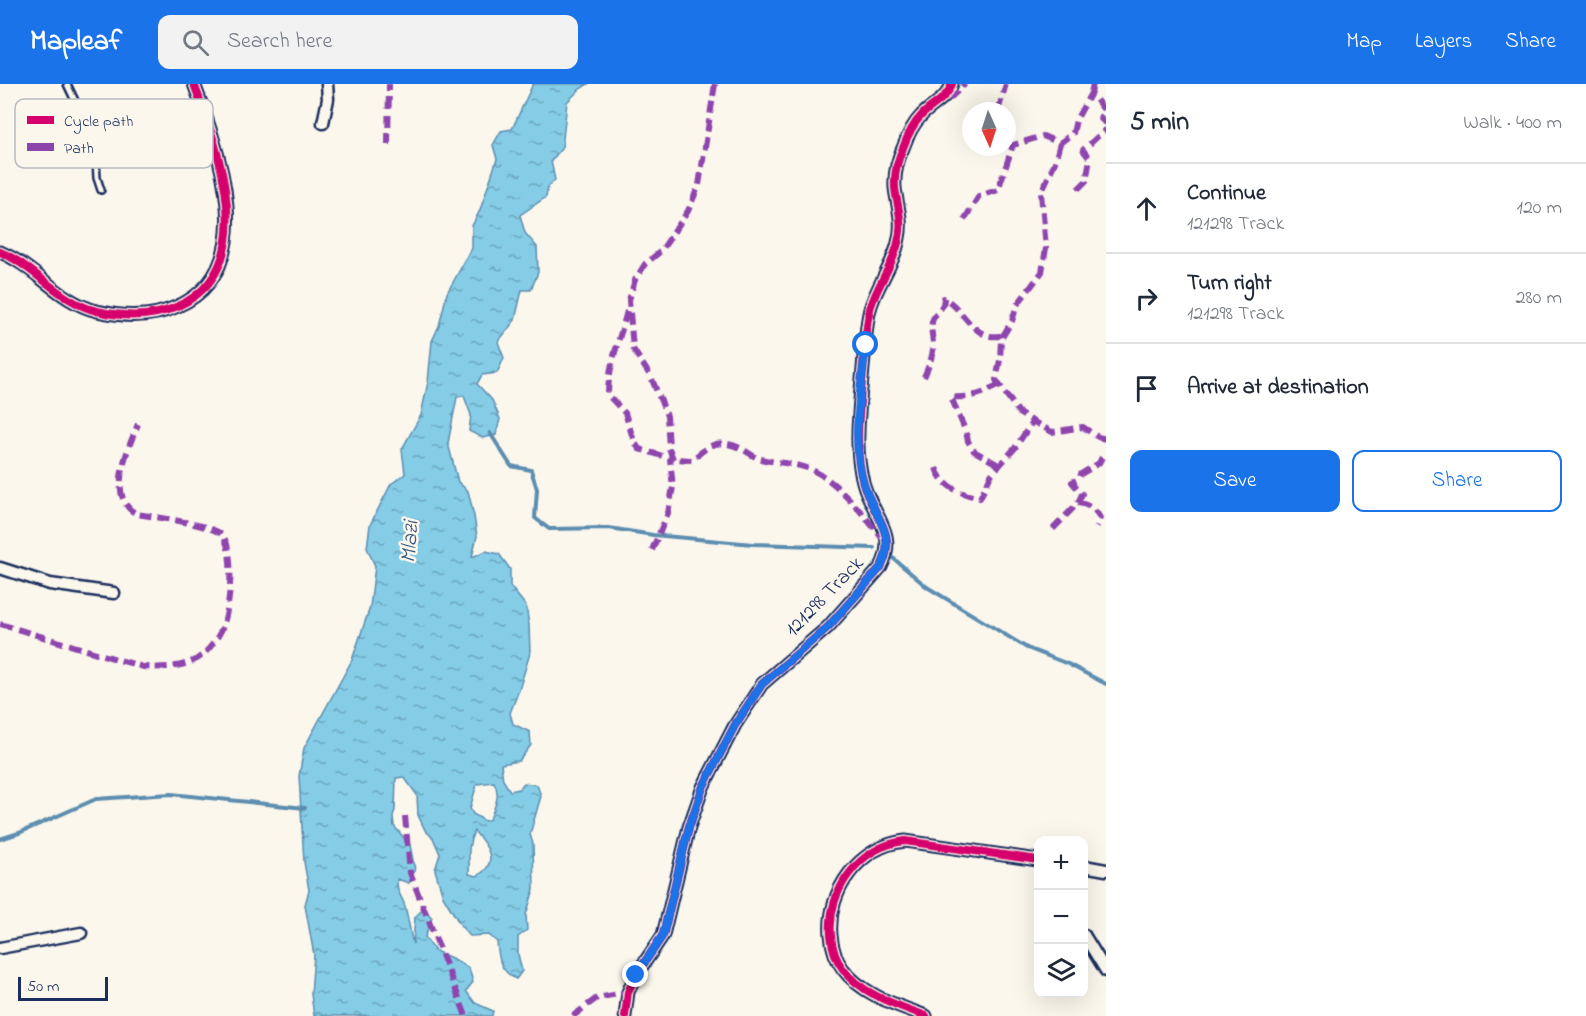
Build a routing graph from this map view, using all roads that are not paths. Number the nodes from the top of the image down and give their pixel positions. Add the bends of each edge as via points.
1 (67, 84) edge
2 (194, 84) edge
3 (327, 84) edge
4 (952, 84) edge
5 (74, 99) edge
6 (200, 99) edge
7 (323, 123) dead end
8 (213, 135) edge
9 (96, 168) edge
10 (101, 190) dead end
11 (0, 252) edge
12 (0, 568) edge
13 (114, 593) dead end
14 (1034, 859) edge
15 (1088, 867) edge
16 (1106, 870) edge
17 (81, 933) dead end
18 (1088, 943) edge
19 (0, 948) edge
20 (1106, 971) edge
21 (625, 1016) edge
22 (926, 1016) edge

1 - 5 lane
2 - 6 street
3 - 7 street
4 - 21 street, 121298 Track via 912,127 902,149 895,171 899,238 870,312 858,451 863,484 883,523 888,549 885,559 828,627 762,684 735,725 703,787 689,827 663,935 628,992
8 - 11 street via 228,209 226,242 218,267 194,299 155,314 95,311 73,302 16,259
9 - 10 lane
12 - 13 street via 50,584
14 - 22 street via 905,842 886,845 853,868 831,912 832,946 839,964 871,993
15 - 16 street
17 - 19 street
18 - 20 street

